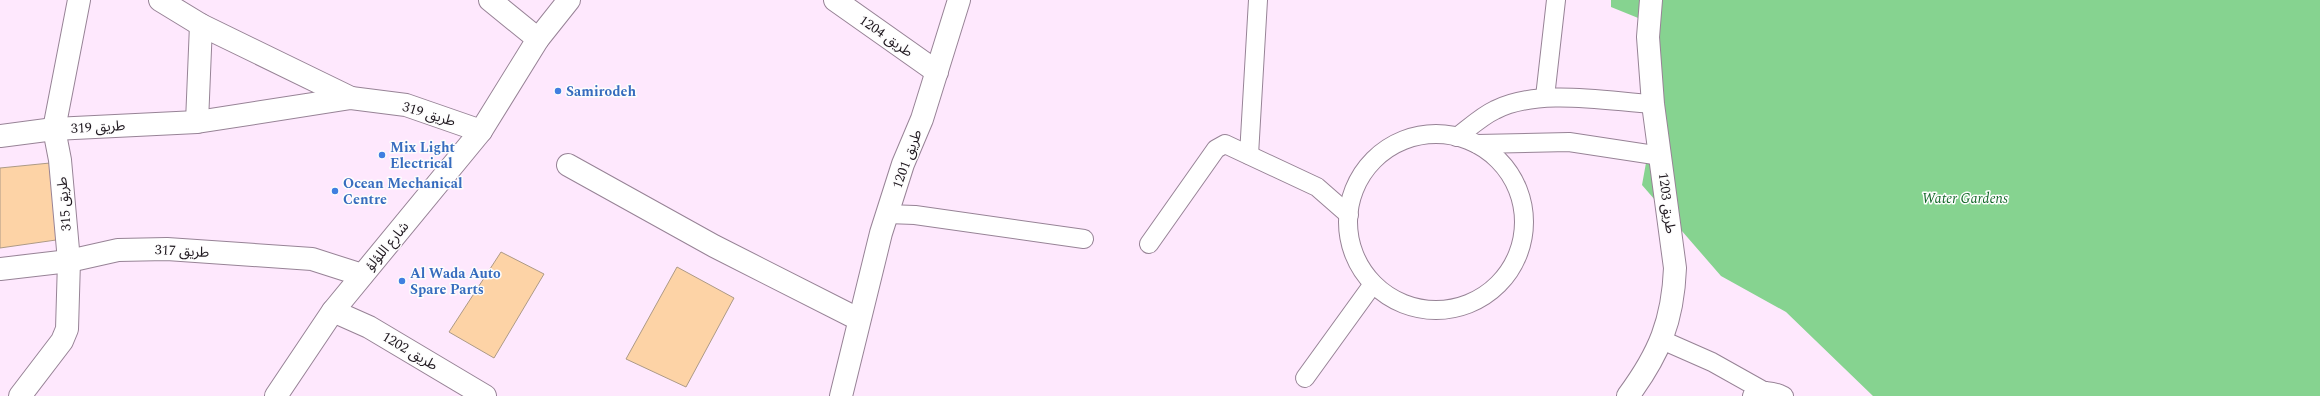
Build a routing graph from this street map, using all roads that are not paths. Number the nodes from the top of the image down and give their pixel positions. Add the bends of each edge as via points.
1 (78, 0) edge
2 (160, 0) edge
3 (490, 0) edge
4 (569, 0) edge
5 (835, 0) edge
6 (959, 0) edge
7 (1258, 0) edge
8 (1556, 0) edge
9 (1651, 0) edge
10 (202, 25) junction
11 (538, 39) junction
12 (937, 72) junction
13 (1545, 97) junction
14 (351, 98) junction
15 (1653, 104) junction
16 (197, 122) junction
17 (54, 129) junction
18 (481, 131) junction
19 (0, 136) edge
20 (1457, 137) junction
21 (1477, 144) junction
22 (1249, 155) junction
23 (1661, 156) junction
24 (568, 165) dead end
25 (887, 214) junction
26 (1348, 215) junction
27 (1084, 239) dead end
28 (1149, 244) dead end
29 (69, 260) junction
30 (0, 269) edge
31 (362, 275) junction
32 (1373, 284) junction
33 (332, 311) junction
34 (858, 319) junction
35 (1662, 340) junction
36 (1305, 378) dead end
37 (1756, 393) edge
38 (20, 396) edge
39 (276, 396) edge
40 (485, 396) edge
41 (841, 396) edge
42 (1628, 396) edge
43 (1784, 396) edge

1 - 17 street, طريق 315
2 - 10 street, طريق 319
3 - 11 street
4 - 11 street, شارع اللؤلؤ
5 - 12 street, طريق 1204
6 - 12 street, طريق 1201
7 - 22 lane
8 - 13 lane
9 - 15 street, طريق 1203 via 1648,37
10 - 14 street, طريق 319
10 - 16 street
11 - 18 street, شارع اللؤلؤ
12 - 25 street, طريق 1201
13 - 15 lane
13 - 20 lane via 1519,101 1494,110
14 - 16 street, طريق 319
14 - 18 street, طريق 319 via 406,105
15 - 23 street, طريق 1203
16 - 17 street, طريق 319
17 - 19 street, طريق 319
17 - 29 street, طريق 315 via 60,160
18 - 31 street, شارع اللؤلؤ
20 - 21 lane
20 - 26 lane via 1435,134 1414,137 1394,145 1376,157 1362,174 1353,194
21 - 23 lane via 1569,142
21 - 32 lane via 1495,156 1509,173 1519,192 1524,213 1518,256 1507,275 1492,290 1474,302 1453,308 1431,310 1410,306 1390,297
22 - 26 lane via 1317,187
22 - 28 lane via 1230,145 1220,145
23 - 35 street, طريق 1203 via 1675,268 1674,294
24 - 34 street via 714,246
25 - 27 lane via 915,215
25 - 34 street, طريق 1201
26 - 32 lane via 1349,234 1354,251 1362,269
29 - 30 street, طريق 317
29 - 31 street, طريق 317 via 118,250 167,248 312,259
29 - 38 street, طريق 315 via 67,329 62,342
31 - 33 street, شارع اللؤلؤ
32 - 36 lane
33 - 39 street, شارع اللؤلؤ
33 - 40 street, طريق 1202 via 369,327
34 - 41 street, طريق 1201
35 - 37 lane via 1712,362
35 - 42 street, طريق 1203 via 1653,359
37 - 43 lane via 1774,391

